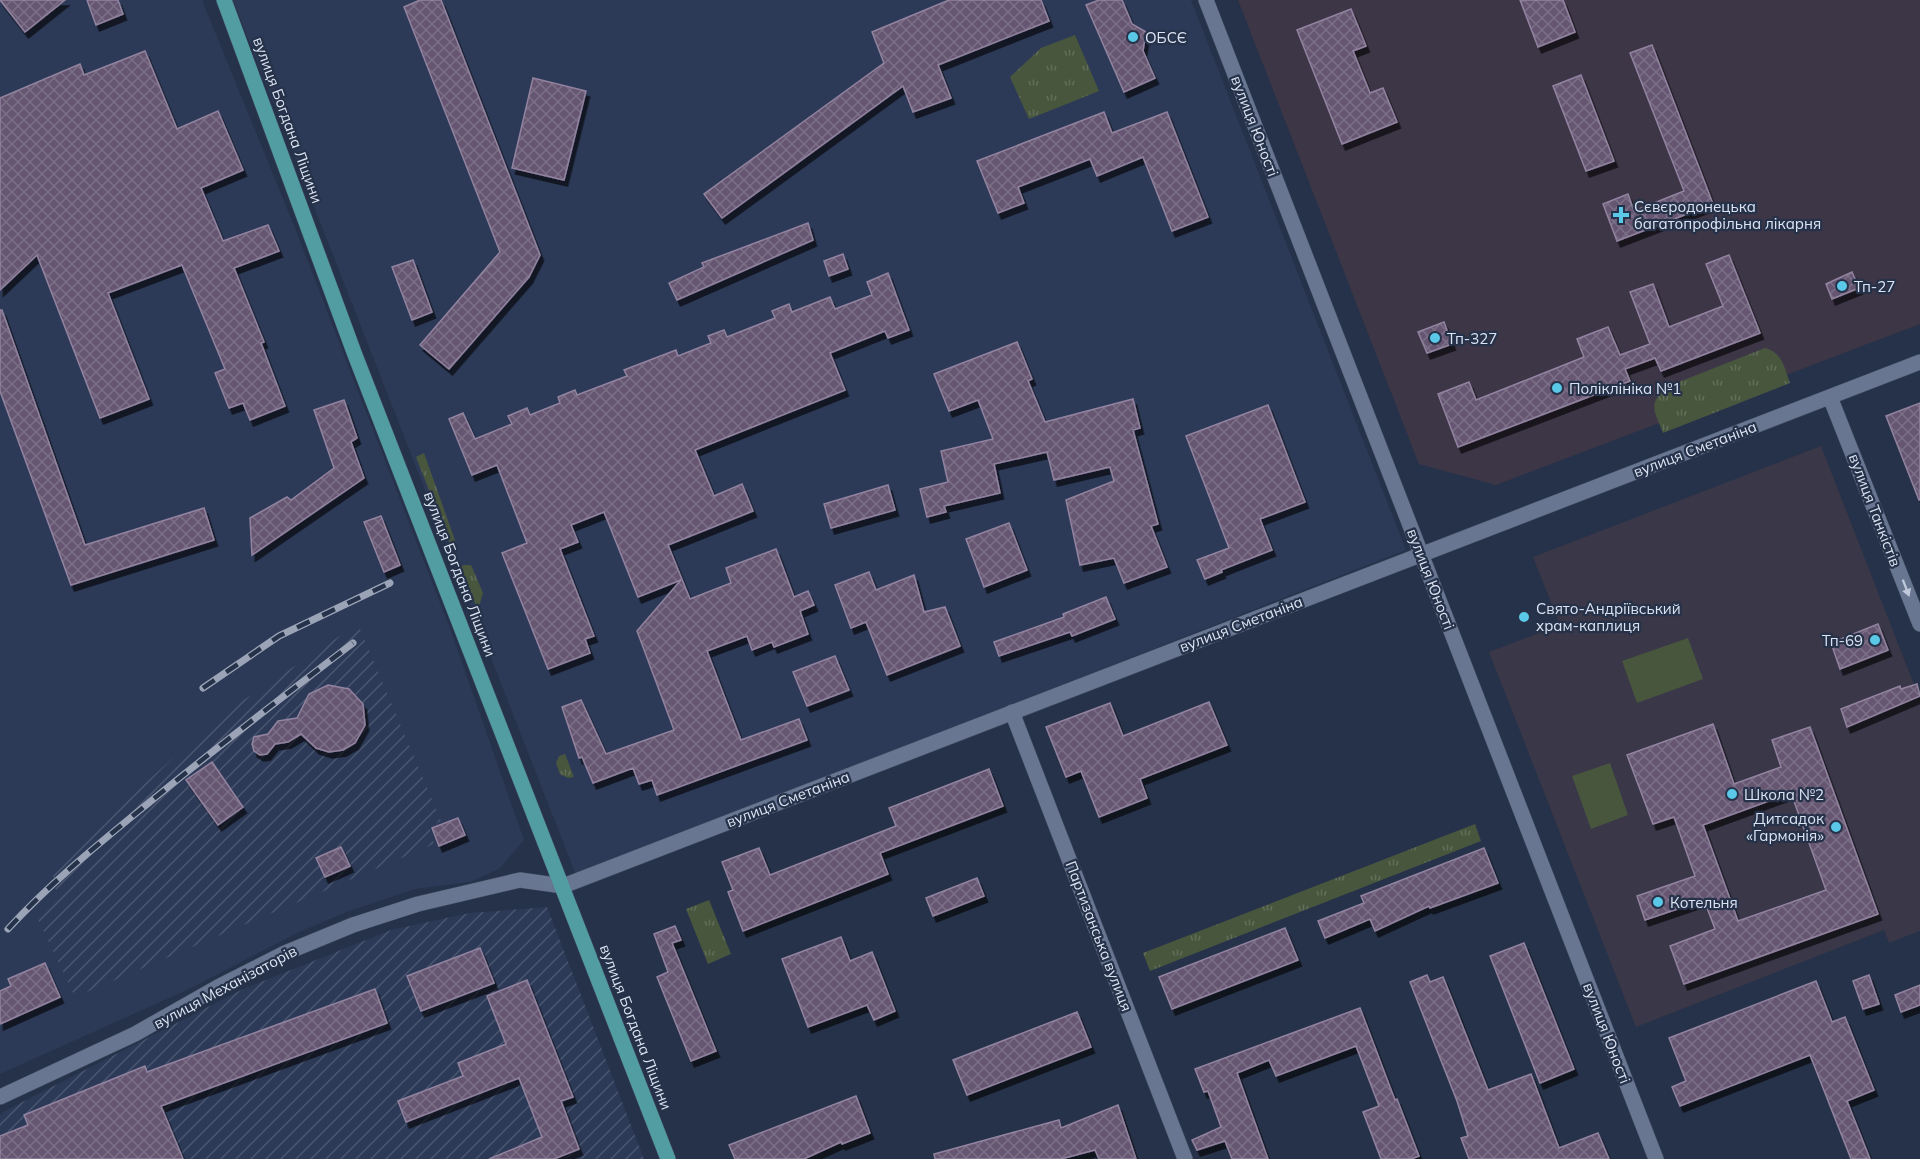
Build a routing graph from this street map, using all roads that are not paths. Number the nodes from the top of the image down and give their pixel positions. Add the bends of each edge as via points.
1 (224, 0) edge
2 (1206, 0) edge
3 (1920, 362) edge
4 (1830, 397) junction
5 (1422, 554) junction
6 (1920, 624) edge
7 (1012, 712) junction
8 (563, 886) junction
9 (0, 1097) edge
10 (668, 1159) edge
11 (1185, 1159) edge
12 (1656, 1159) edge

1 - 8 main road, вулиця Богдана Ліщини via 357,361
2 - 5 street, вулиця Юності
3 - 4 street, вулиця Сметаніна
4 - 5 street, вулиця Сметаніна
4 -> 6 street, вулиця Танкістів
5 - 7 street, вулиця Сметаніна
5 - 12 street, вулиця Юності
7 - 8 street, вулиця Сметаніна
7 - 11 street, Партизанська вулиця
8 - 9 street, вулиця Механізаторів via 520,880 418,904 353,925 285,953 135,1034
8 - 10 main road, вулиця Богдана Ліщини

